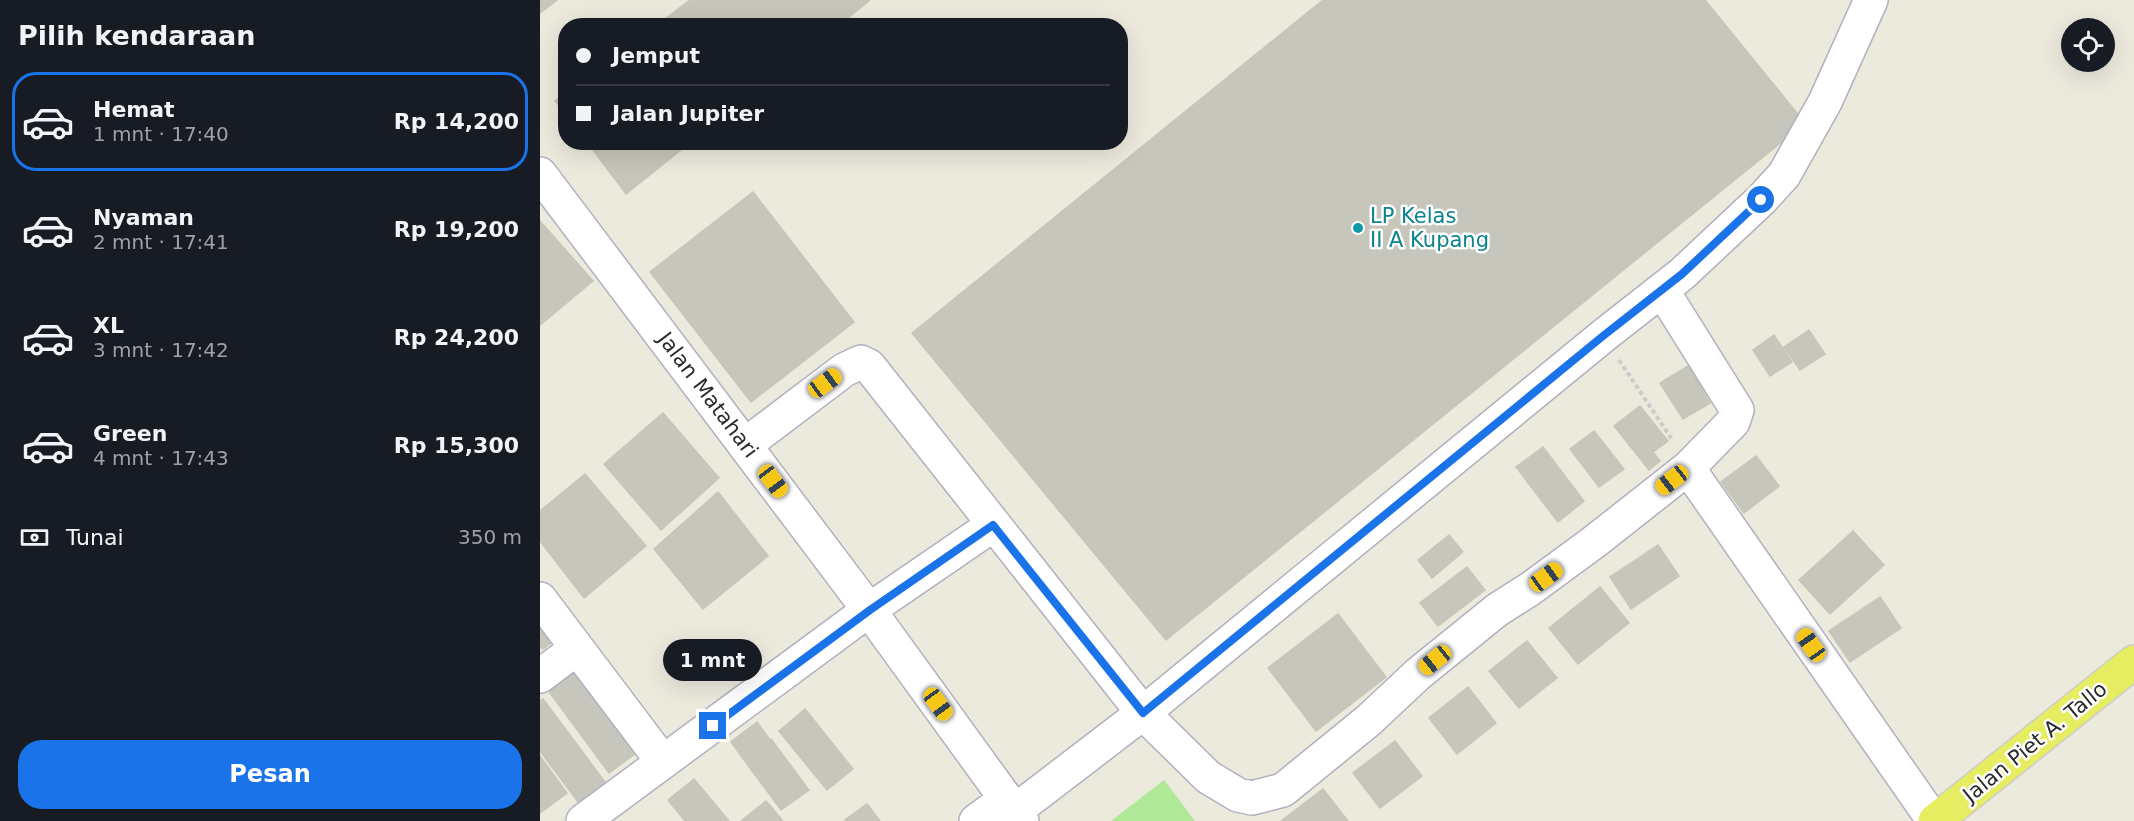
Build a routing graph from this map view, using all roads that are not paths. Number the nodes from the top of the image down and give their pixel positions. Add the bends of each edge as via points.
1 (1871, 0) edge
2 (540, 174) edge
3 (1662, 290) junction
4 (745, 445) junction
5 (1688, 468) junction
6 (993, 525) junction
7 (540, 599) edge
8 (870, 610) junction
9 (576, 649) junction
10 (2134, 662) edge
11 (540, 676) edge
12 (1143, 713) junction
13 (663, 762) junction
14 (1014, 810) edge
15 (583, 821) edge
16 (976, 821) edge
17 (1934, 821) edge

1 - 3 street via 1825,102 1784,175
2 - 4 street, Jalan Matahari
3 - 5 street via 1737,410 1733,422
3 - 12 street
4 - 6 street via 816,390 861,362 869,366
4 - 8 street, Jalan Matahari
5 - 12 street via 1594,542 1488,617 1283,790 1252,798 1238,795 1208,777
5 - 17 street
6 - 8 street
6 - 12 street
7 - 9 street
8 - 13 street
8 - 14 street, Jalan Matahari
9 - 11 street
9 - 13 street
10 - 17 main road, Jalan Piet A. Tallo
12 - 14 street
13 - 15 street
14 - 16 street

